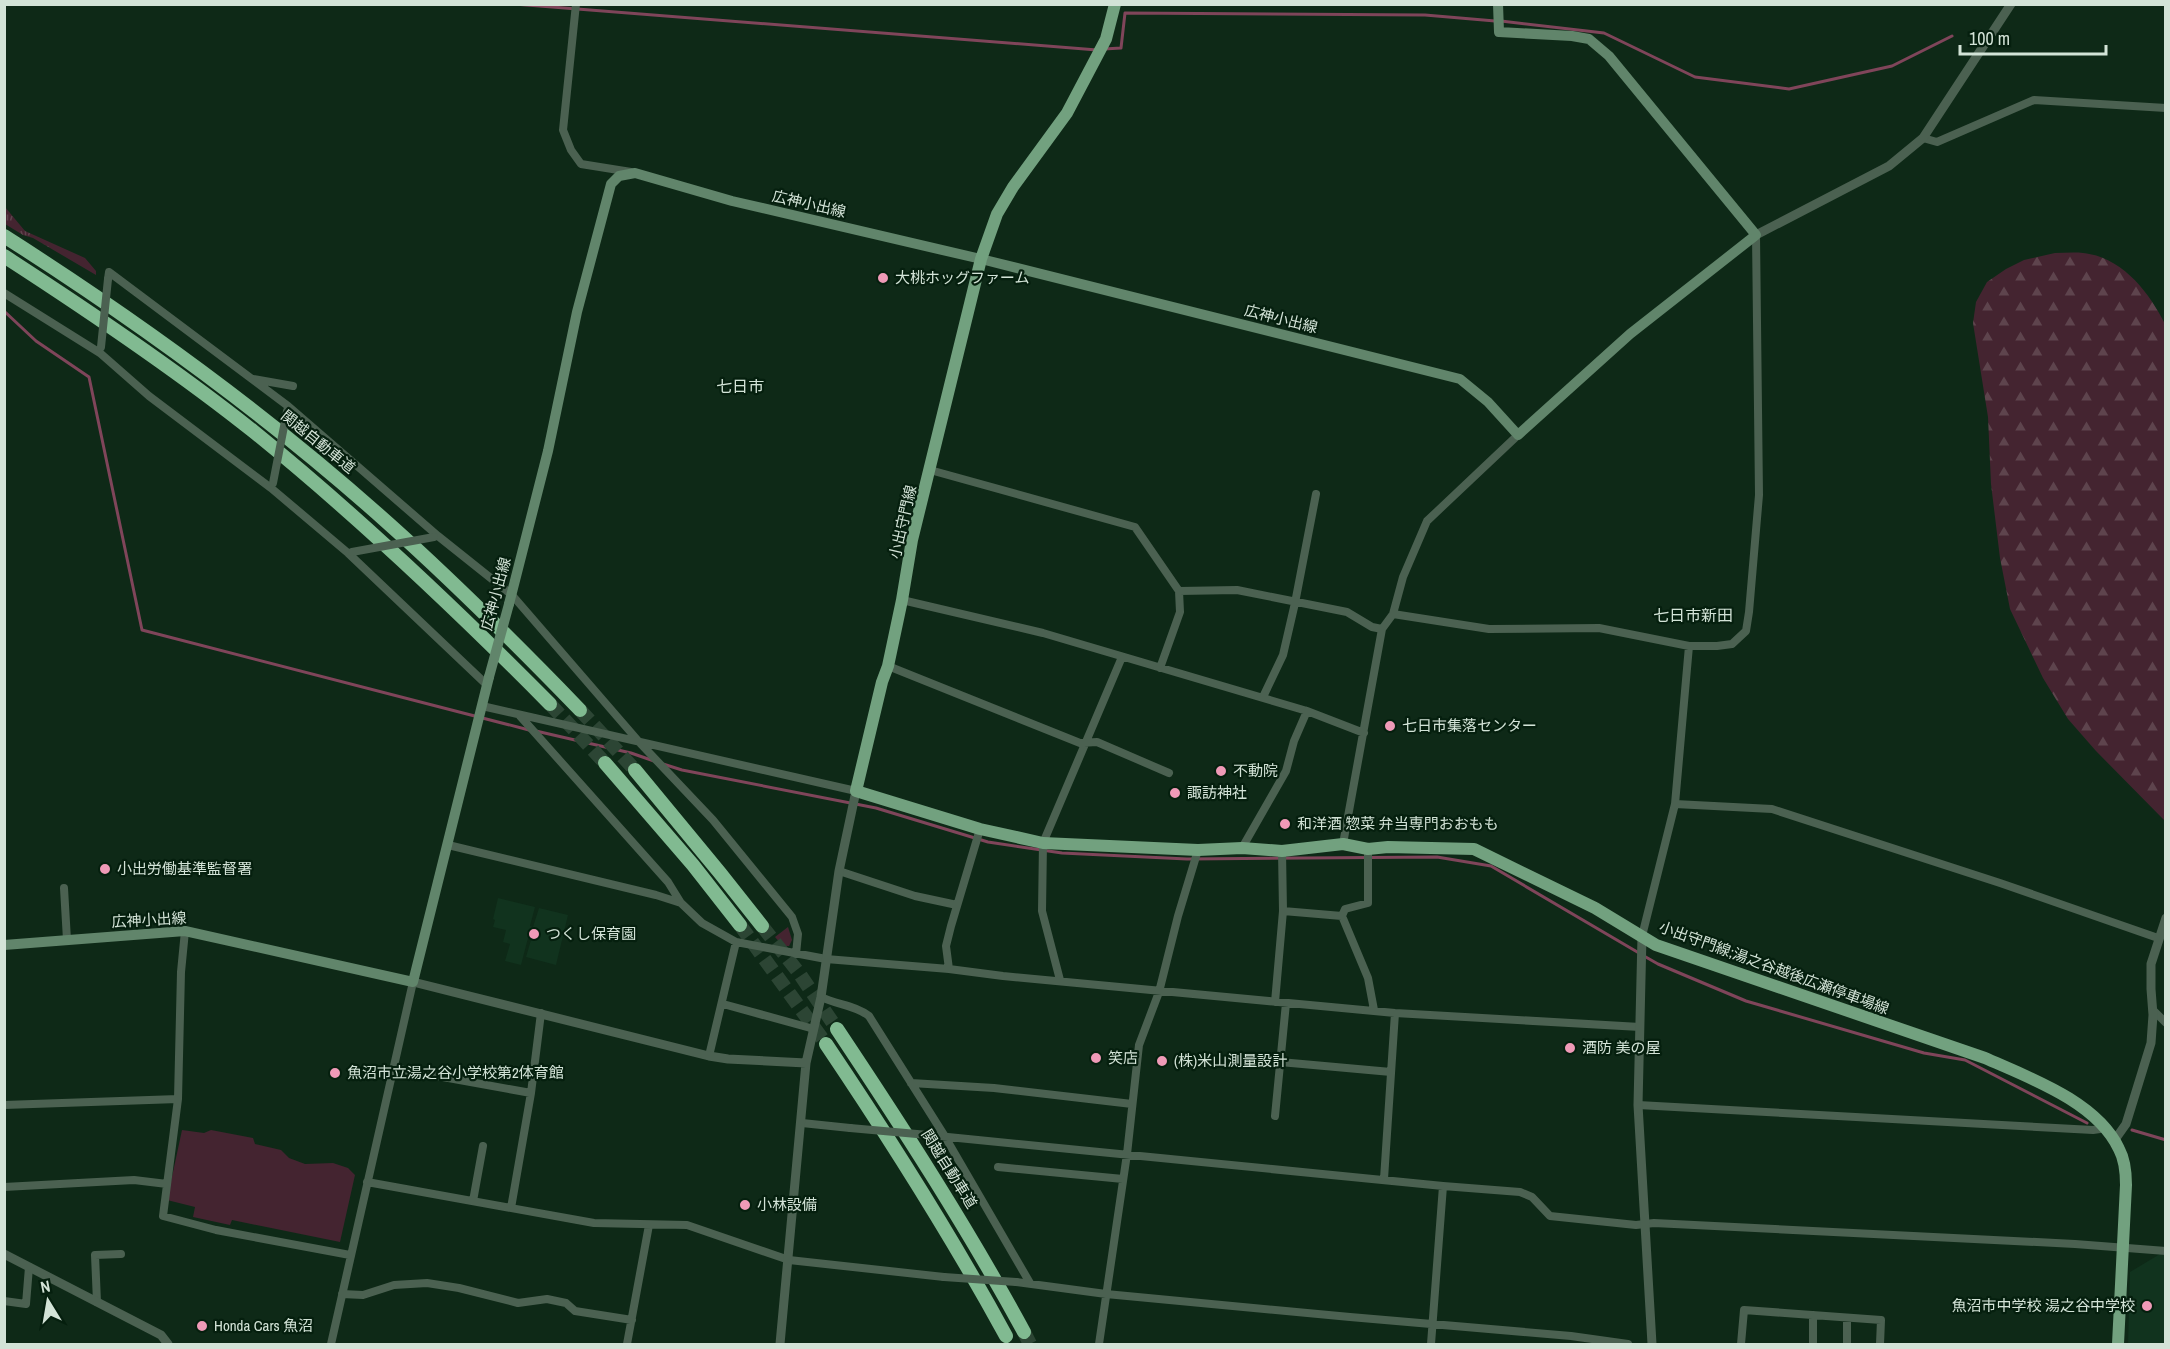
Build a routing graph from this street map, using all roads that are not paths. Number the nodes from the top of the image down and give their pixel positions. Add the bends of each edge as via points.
1 (576, 4) edge
2 (1115, 4) edge
3 (1498, 4) edge
4 (2011, 4) edge
5 (2166, 108) edge
6 (1923, 138) junction
7 (635, 173) junction
8 (1756, 235) junction
9 (4, 236) edge
10 (4, 256) edge
11 (981, 259) junction
12 (4, 293) edge
13 (100, 350) junction
14 (252, 379) junction
15 (293, 386) dead end
16 (288, 409) junction
17 (1518, 435) junction
18 (930, 470) junction
19 (272, 485) junction
20 (1316, 494) dead end
21 (436, 536) junction
22 (350, 553) junction
23 (1179, 591) junction
24 (511, 599) junction
25 (903, 600) junction
26 (1296, 603) junction
27 (1393, 614) junction
28 (1382, 629) junction
29 (1689, 646) junction
30 (1122, 657) junction
31 (888, 666) junction
32 (1160, 668) junction
33 (488, 681) junction
34 (1263, 698) junction
35 (550, 704) tunnel mouth
36 (482, 706) junction
37 (580, 710) tunnel mouth
38 (1307, 711) junction
39 (520, 716) junction
40 (1364, 733) junction
41 (1087, 742) junction
42 (640, 743) junction
43 (605, 763) tunnel mouth
44 (635, 770) tunnel mouth
45 (1169, 773) dead end
46 (856, 791) junction
47 (1675, 804) junction
48 (980, 829) junction
49 (1043, 843) junction
50 (1343, 844) junction
51 (448, 845) junction
52 (1242, 848) junction
53 (1368, 849) junction
54 (1198, 850) junction
55 (1282, 851) junction
56 (839, 871) junction
57 (64, 888) dead end
58 (681, 903) junction
59 (957, 905) junction
60 (1283, 911) junction
61 (1342, 916) junction
62 (2166, 918) edge
63 (740, 925) tunnel mouth
64 (762, 926) tunnel mouth
65 (185, 931) junction
66 (1642, 936) junction
67 (2158, 938) junction
68 (67, 940) junction
69 (736, 942) junction
70 (4, 945) edge
71 (796, 954) junction
72 (826, 959) junction
73 (949, 969) junction
74 (1060, 980) junction
75 (412, 982) junction
76 (1159, 992) junction
77 (820, 997) junction
78 (1275, 1002) junction
79 (1286, 1003) junction
80 (723, 1004) junction
81 (1374, 1010) junction
82 (2153, 1010) junction
83 (541, 1013) junction
84 (1395, 1013) junction
85 (2166, 1023) edge
86 (1640, 1027) junction
87 (814, 1029) junction
88 (837, 1029) tunnel mouth
89 (826, 1044) tunnel mouth
90 (709, 1056) junction
91 (1280, 1062) junction
92 (806, 1063) junction
93 (393, 1068) junction
94 (1391, 1072) junction
95 (911, 1083) junction
96 (531, 1093) junction
97 (178, 1099) junction
98 (1132, 1104) junction
99 (4, 1105) edge
100 (1638, 1105) junction
101 (1275, 1116) dead end
102 (802, 1123) junction
103 (2104, 1126) junction
104 (944, 1135) junction
105 (2114, 1141) junction
106 (483, 1146) dead end
107 (1127, 1154) junction
108 (998, 1167) dead end
109 (1123, 1179) junction
110 (1384, 1179) junction
111 (367, 1182) junction
112 (167, 1184) junction
113 (1443, 1186) junction
114 (4, 1187) edge
115 (472, 1201) junction
116 (511, 1208) junction
117 (1646, 1224) junction
118 (649, 1225) junction
119 (2124, 1248) junction
120 (2166, 1251) edge
121 (4, 1254) edge
122 (121, 1254) dead end
123 (350, 1255) junction
124 (789, 1260) junction
125 (29, 1267) junction
126 (1030, 1284) junction
127 (342, 1294) junction
128 (1106, 1294) junction
129 (4, 1301) edge
130 (97, 1302) junction
131 (1813, 1315) junction
132 (1847, 1318) junction
133 (632, 1320) junction
134 (1432, 1325) junction
135 (1024, 1332) tunnel mouth
136 (1006, 1336) dead end
137 (168, 1344) edge
138 (331, 1344) edge
139 (627, 1344) edge
140 (780, 1344) edge
141 (1099, 1344) edge
142 (1431, 1344) edge
143 (1628, 1344) edge
144 (1652, 1344) edge
145 (1741, 1344) edge
146 (1813, 1344) edge
147 (1847, 1344) edge
148 (1880, 1344) edge
149 (2118, 1344) edge

1 - 7 street via 563,130 581,164
2 - 11 main road via 1106,39 1067,113 997,214
3 - 8 main road via 1499,32 1589,39 1607,55
4 - 6 street
5 - 6 street via 2034,100 1937,142
6 - 8 street via 1889,166
7 - 11 main road, 広神小出線 via 732,201
7 - 24 main road, 広神小出線 via 619,176 611,184 577,312
8 - 17 main road via 1630,334
8 - 29 street via 1759,495 1746,631 1732,644
9 - 37 highway, 関越自動車道 via 169,348 326,469 455,585
10 - 35 highway via 124,336 313,480 443,597
11 - 17 main road, 広神小出線 via 1460,379
11 - 18 main road, 小出守門線
12 - 13 street
13 - 14 street, bridge via 109,272
13 - 19 street via 149,396
14 - 15 street
14 - 16 street
16 - 19 street, bridge
16 - 21 street
17 - 27 street via 1428,521 1403,577
18 - 23 street via 1135,527
18 - 25 main road, 小出守門線 via 912,540
19 - 22 street
20 - 26 street
21 - 22 street, bridge
21 - 24 street
22 - 33 street
23 - 26 street via 1237,590
23 - 32 street via 1180,612
24 - 33 main road, 広神小出線, bridge
24 - 42 street
25 - 30 street via 1043,633
25 - 31 main road, 小出守門線
26 - 28 street via 1347,612
26 - 34 street via 1282,655
27 - 28 street
27 - 29 street via 1489,629 1599,628
28 - 40 street
29 - 47 street
30 - 32 street
30 - 41 street
31 - 41 street via 1080,743
31 - 46 main road, 小出守門線
32 - 34 street
33 - 36 main road, 広神小出線
34 - 38 street
36 - 39 street
36 - 51 main road, 広神小出線
38 - 40 street
38 - 52 street via 1286,771
39 - 42 street
39 - 58 street via 668,882
40 - 50 street
41 - 45 street via 1097,742
41 - 49 street
42 - 46 street
42 - 71 street via 713,820 792,917 798,934
43 - 63 highway
44 - 64 highway
46 - 48 main road, 小出守門線;湯之谷越後広瀬停車場線
46 - 56 street
47 - 66 street
47 - 67 street via 1772,809
48 - 49 main road, 小出守門線;湯之谷越後広瀬停車場線
48 - 59 street
49 - 54 main road, 小出守門線;湯之谷越後広瀬停車場線
49 - 74 street via 1042,911
50 - 53 main road, 小出守門線;湯之谷越後広瀬停車場線
50 - 55 main road, 小出守門線;湯之谷越後広瀬停車場線
51 - 58 street
51 - 75 main road, 広神小出線
52 - 54 main road, 小出守門線;湯之谷越後広瀬停車場線
52 - 55 main road, 小出守門線;湯之谷越後広瀬停車場線
53 - 61 street via 1368,903 1346,909
53 - 66 main road, 小出守門線;湯之谷越後広瀬停車場線 via 1474,849 1595,908
54 - 76 street
55 - 60 street
56 - 59 street
56 - 72 street
57 - 68 street
58 - 69 street via 702,923
59 - 73 street via 946,946
60 - 61 street
60 - 78 street
61 - 81 street via 1368,978
62 - 67 street
65 - 68 main road, 広神小出線
65 - 75 main road, 広神小出線
65 - 97 street
66 - 86 street
66 - 103 main road, 小出守門線;湯之谷越後広瀬停車場線 via 1656,945 1984,1058 2058,1093
67 - 82 street via 2150,977
68 - 70 main road, 広神小出線
69 - 71 street
69 - 80 street
71 - 72 street
72 - 73 street
72 - 77 street
73 - 74 street
74 - 76 street
75 - 83 street
75 - 93 street
76 - 78 street
76 - 98 street via 1139,1045
77 - 87 street
77 - 95 street via 860,1009 869,1016
78 - 79 street
79 - 81 street
79 - 91 street
80 - 87 street
80 - 90 street
81 - 84 street
82 - 85 street
82 - 105 street via 2151,1043 2141,1079 2126,1124
83 - 90 street
83 - 96 street
84 - 86 street
84 - 94 street
86 - 100 street
87 - 92 street
88 - 135 highway, 関越自動車道 via 985,1259
89 - 136 highway via 969,1267
90 - 92 street
91 - 94 street
91 - 101 street
92 - 102 street
93 - 96 street
93 - 111 street
94 - 110 street
95 - 98 street
95 - 104 street
96 - 116 street
97 - 99 street
97 - 112 street
98 - 107 street
100 - 103 street via 2093,1130
100 - 117 street
102 - 104 street, bridge
102 - 124 street
103 - 105 main road, 小出守門線;湯之谷越後広瀬停車場線
104 - 107 street
104 - 126 street
105 - 119 main road, 小出守門線;湯之谷越後広瀬停車場線 via 2126,1171
106 - 115 street
107 - 109 street
107 - 110 street
108 - 109 street
109 - 128 street
110 - 113 street
111 - 115 street
111 - 123 street
112 - 114 street via 134,1180
112 - 123 street via 163,1216
113 - 117 street via 1520,1192 1532,1197 1550,1216
113 - 134 street
115 - 116 street
116 - 118 street via 594,1223
117 - 119 street
117 - 144 street
118 - 124 street via 687,1224
118 - 133 street
119 - 120 street
119 - 149 main road, 小出守門線;湯之谷越後広瀬停車場線
121 - 125 street
122 - 130 street via 95,1254
123 - 127 street
124 - 126 street, bridge
124 - 140 street
125 - 129 street via 26,1304
125 - 130 street
126 - 128 street
127 - 133 street via 363,1295 394,1285 428,1283 518,1303 547,1299 566,1303 575,1311
127 - 138 street
128 - 134 street
128 - 141 street
130 - 137 street via 161,1335
131 - 132 street
131 - 145 street via 1744,1310
131 - 146 street
132 - 147 street
132 - 148 street via 1881,1320
133 - 139 street
134 - 142 street
134 - 143 street

